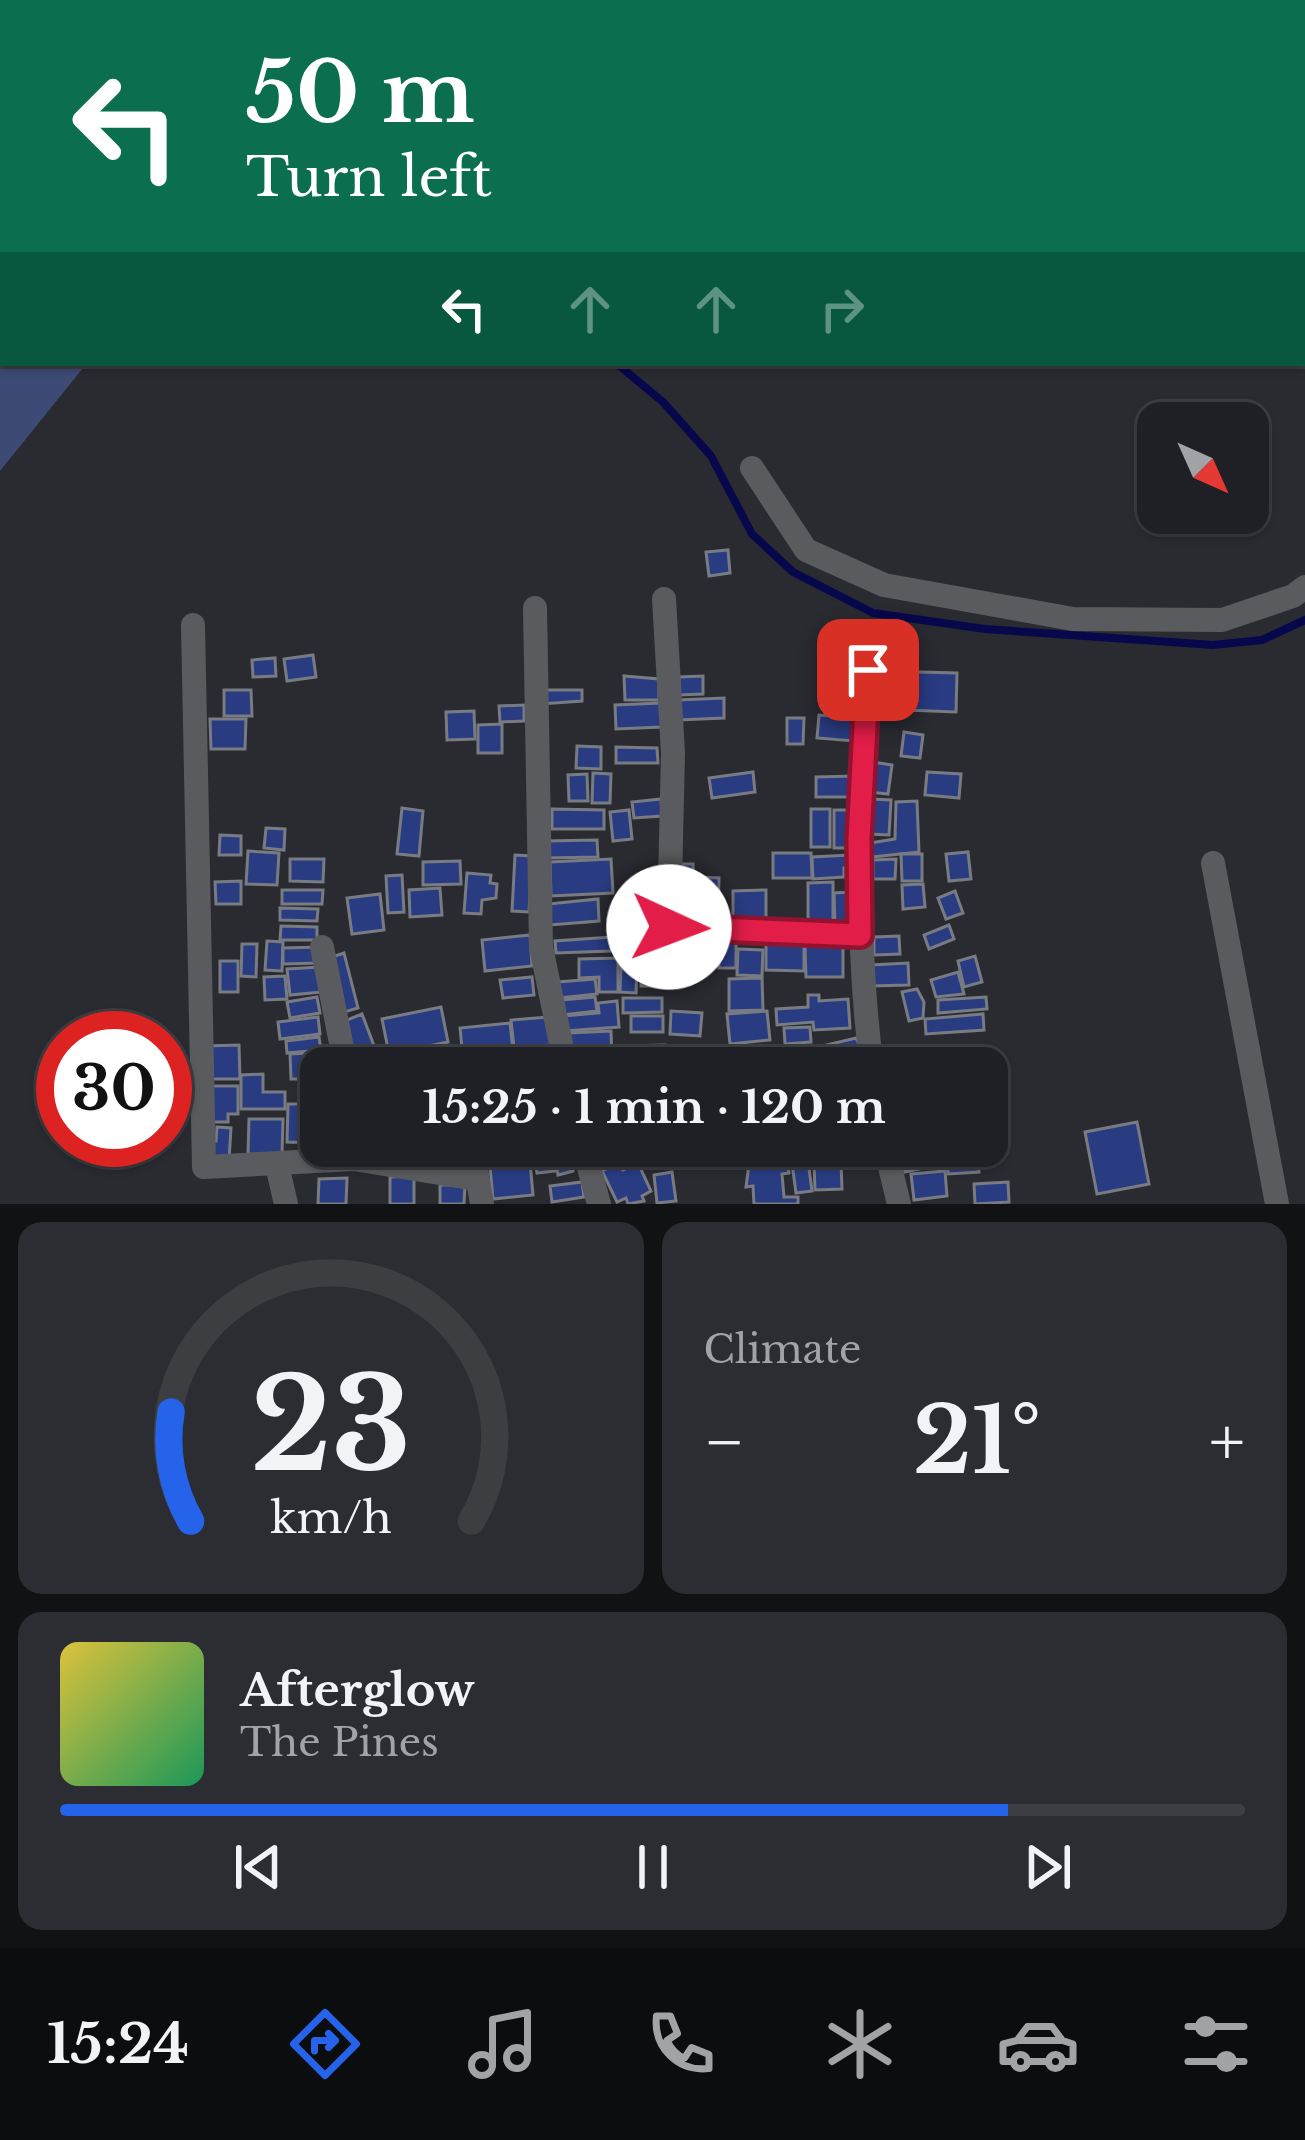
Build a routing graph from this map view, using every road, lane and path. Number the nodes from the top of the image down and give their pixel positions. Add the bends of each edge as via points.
1 (752, 468) dead end
2 (1305, 587) edge
3 (664, 598) dead end
4 (535, 608) dead end
5 (193, 625) dead end
6 (868, 670) dead end
7 (1213, 863) dead end
8 (860, 935) junction
9 (322, 947) dead end
10 (342, 1047) edge
11 (562, 1047) edge
12 (870, 1047) edge
13 (300, 1161) edge
14 (277, 1165) junction
15 (402, 1167) edge
16 (589, 1167) edge
17 (890, 1167) edge
18 (479, 1191) edge
19 (286, 1204) edge
20 (599, 1204) edge
21 (899, 1204) edge
22 (1277, 1204) edge

1 - 2 street via 806,550 884,585 1073,619 1201,620 1222,620
3 - 8 street via 673,753 669,927
4 - 11 street via 541,947
5 - 14 street via 204,1167
6 - 8 street
7 - 22 street
8 - 12 street
9 - 10 street
13 - 14 street
14 - 19 street
15 - 18 street
16 - 20 street
17 - 21 street

